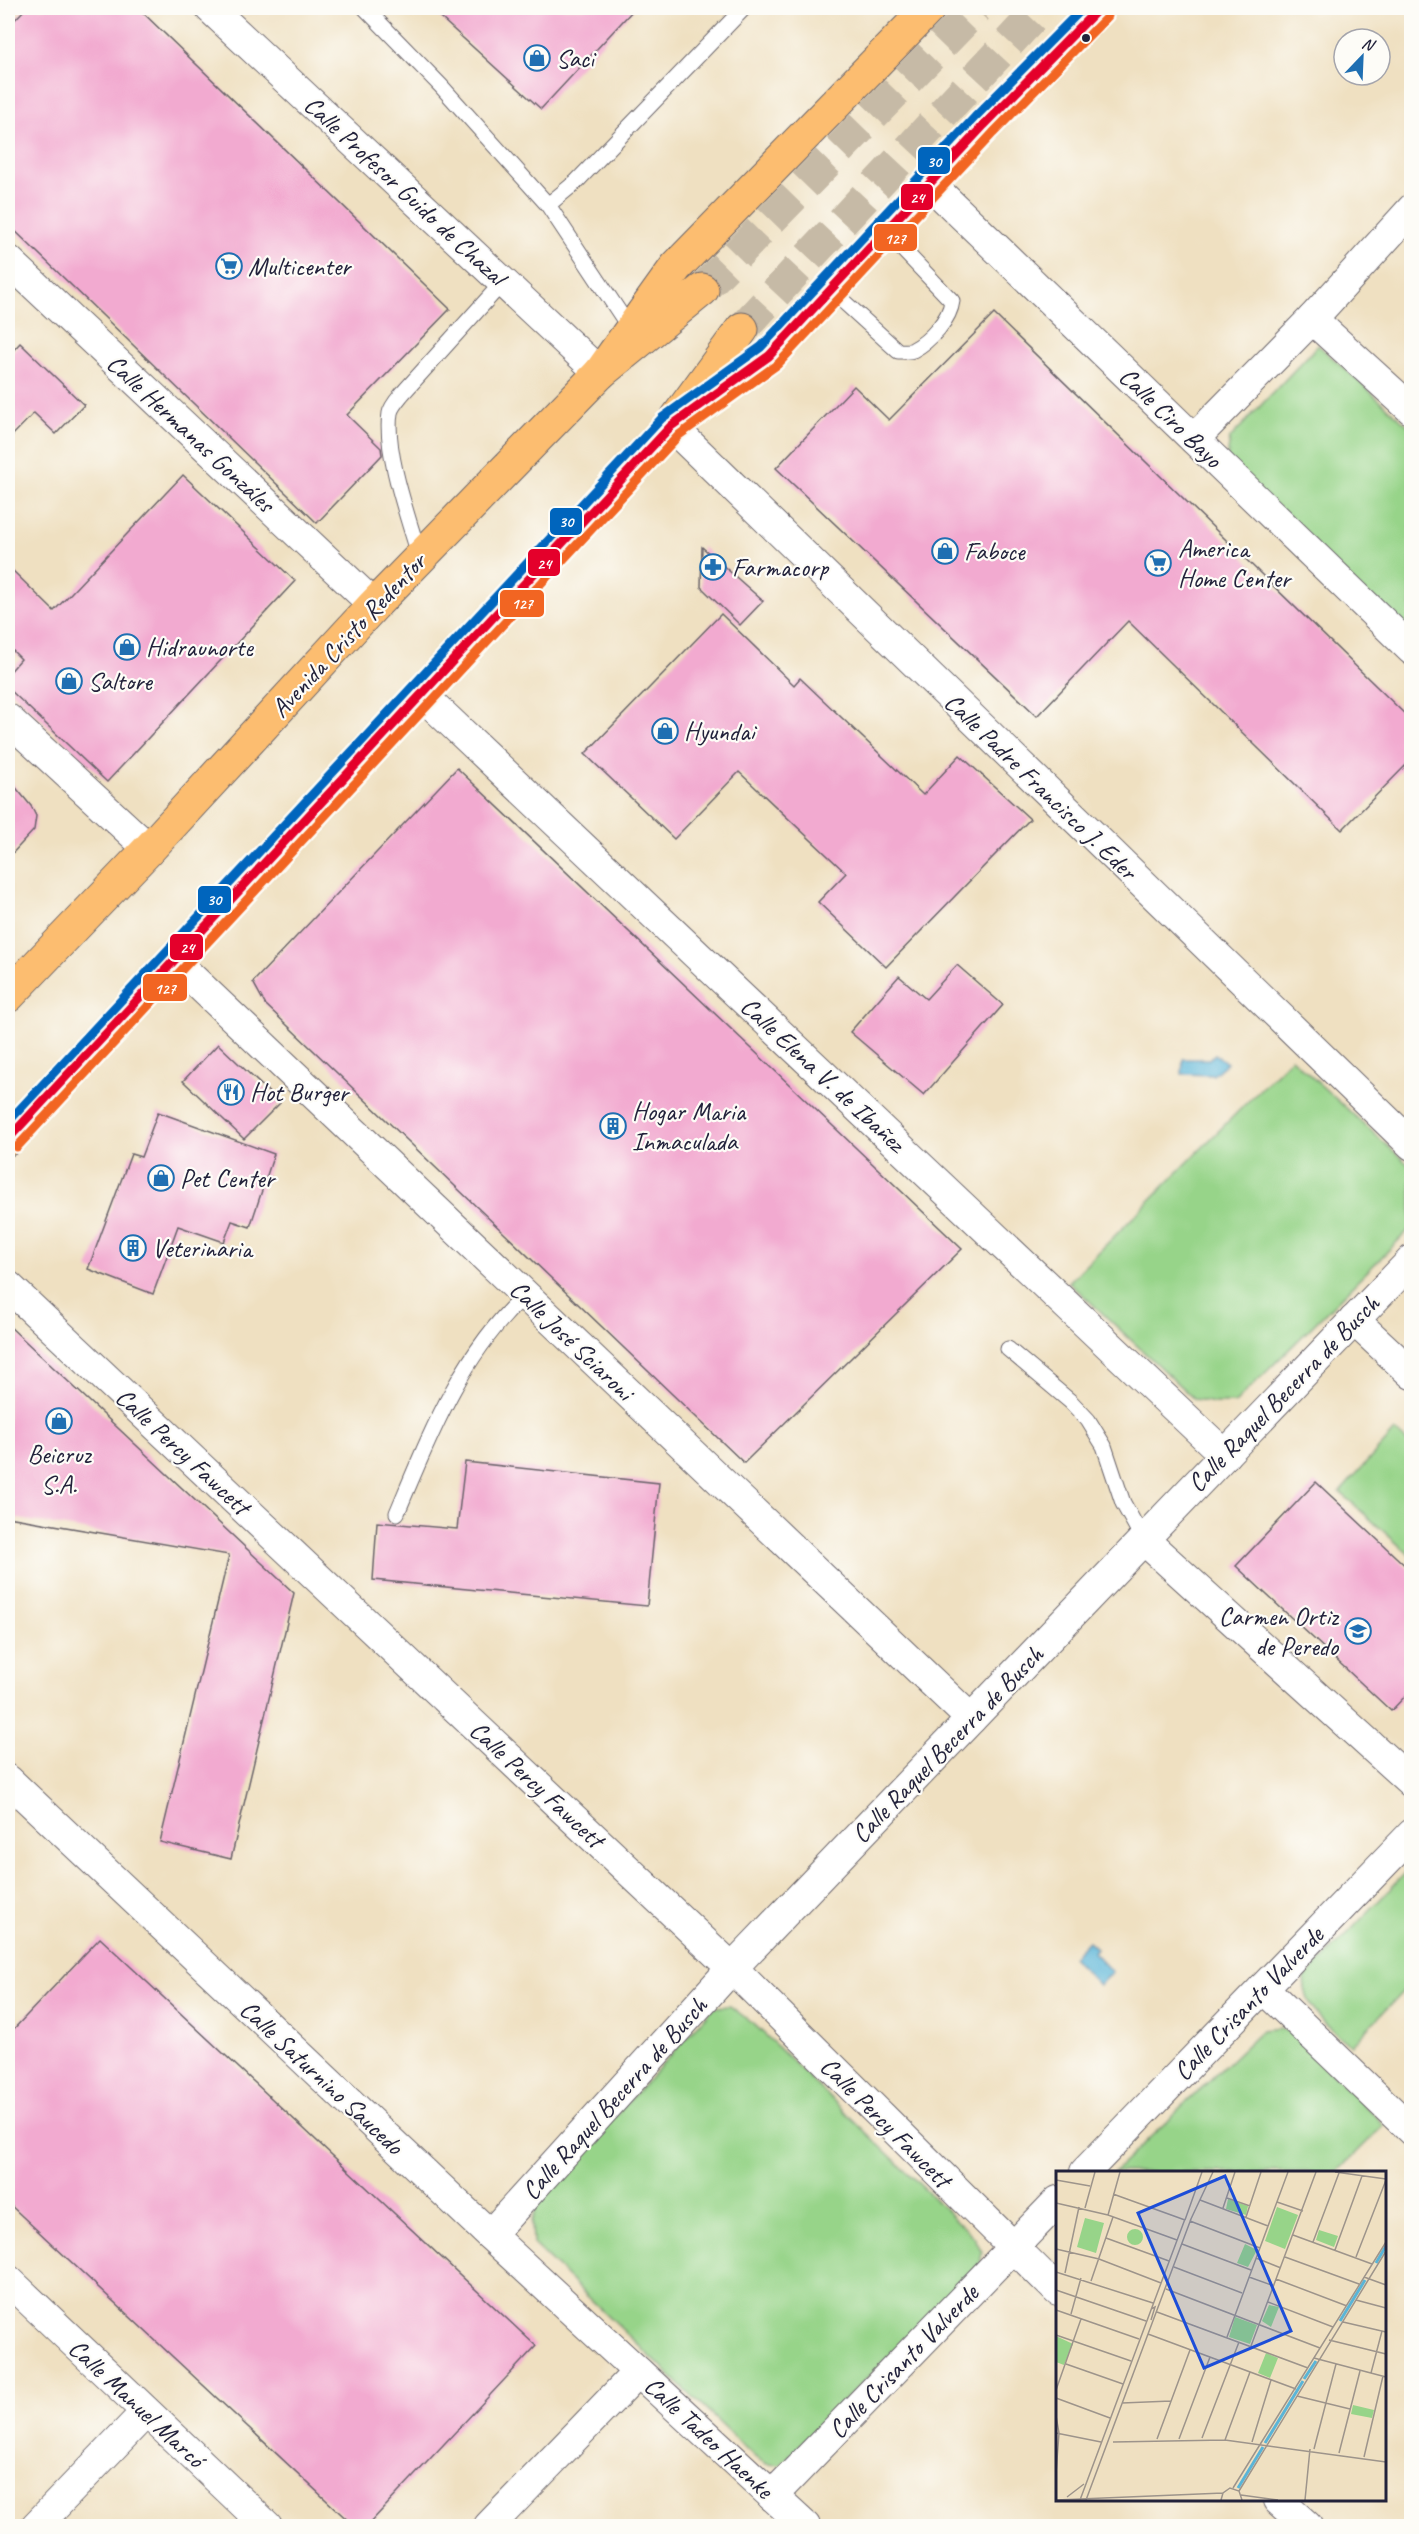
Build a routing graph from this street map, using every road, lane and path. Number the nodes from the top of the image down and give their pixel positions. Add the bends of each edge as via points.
1 (210, 8) edge
2 (365, 8) edge
3 (744, 8) edge
4 (929, 8) edge
5 (1099, 8) edge
6 (930, 184) junction
7 (548, 205) junction
8 (1412, 209) edge
9 (886, 232) junction
10 (8, 260) edge
11 (503, 282) junction
12 (702, 290) tunnel mouth
13 (831, 291) junction
14 (1312, 319) junction
15 (742, 329) tunnel mouth
16 (631, 330) junction
17 (600, 373) junction
18 (1412, 410) edge
19 (670, 426) junction
20 (1194, 439) junction
21 (420, 558) junction
22 (374, 605) junction
23 (1412, 650) edge
24 (421, 694) junction
25 (8, 719) edge
26 (149, 849) junction
27 (173, 960) junction
28 (8, 996) edge
29 (8, 1139) edge
30 (1412, 1145) edge
31 (1412, 1260) edge
32 (8, 1286) edge
33 (525, 1295) junction
34 (1354, 1320) junction
35 (1008, 1349) dead end
36 (1412, 1374) edge
37 (1225, 1455) junction
38 (397, 1513) dead end
39 (1143, 1539) junction
40 (971, 1719) junction
41 (8, 1780) edge
42 (1412, 1784) edge
43 (1412, 1834) edge
44 (732, 1968) junction
45 (1263, 1988) junction
46 (1412, 2131) edge
47 (1086, 2171) edge
48 (1056, 2203) edge
49 (490, 2235) junction
50 (1012, 2248) junction
51 (8, 2280) edge
52 (1056, 2289) edge
53 (638, 2372) junction
54 (146, 2412) junction
55 (772, 2496) junction
56 (1280, 2501) edge
57 (36, 2526) edge
58 (267, 2526) edge
59 (489, 2526) edge
60 (805, 2526) edge
61 (1307, 2526) edge

1 - 11 street, Calle Profesor Guido de Chazal
2 - 7 lane
3 - 7 lane via 577,181
4 - 16 main road via 676,267
5 - 6 main road
6 - 9 main road
6 - 20 street, Calle Ciro Bayo
7 - 16 lane
8 - 14 street
9 - 13 main road
9 - 13 lane via 952,300 951,313 934,332 912,351 898,351
10 - 22 street, Calle Hermanas Gonzáles
11 - 17 street, Calle Profesor Guido de Chazal
11 - 21 lane via 390,411 398,479
12 - 17 main road, Avenida Cristo Redentor
13 - 19 main road via 769,356
14 - 18 street
14 - 20 street
15 - 19 main road
16 - 17 main road
17 - 21 main road, Avenida Cristo Redentor
19 - 24 main road
19 - 30 street, Calle Padre Francisco J. Eder
20 - 23 street, Calle Ciro Bayo
21 - 22 main road, Avenida Cristo Redentor
22 - 26 main road, Avenida Cristo Redentor
24 - 27 main road
24 - 37 street, Calle Elena V. de Ibañez
25 - 26 street
26 - 28 main road, Avenida Cristo Redentor
27 - 29 main road
27 - 33 street, Calle José Sciaroni
31 - 34 street, Calle Raquel Becerra de Busch
32 - 44 street, Calle Percy Fawcett
33 - 38 lane via 488,1333 470,1360 441,1413
33 - 40 street, Calle José Sciaroni
34 - 36 street
34 - 37 street, Calle Raquel Becerra de Busch
35 - 39 lane via 1089,1420
37 - 39 street, Calle Raquel Becerra de Busch
39 - 40 street, Calle Raquel Becerra de Busch
39 - 42 street
40 - 44 street, Calle Raquel Becerra de Busch
41 - 49 street, Calle Saturnino Saucedo
43 - 45 street, Calle Crisanto Valverde
44 - 49 street, Calle Raquel Becerra de Busch
44 - 50 street, Calle Percy Fawcett
45 - 46 street
45 - 47 street, Calle Crisanto Valverde
48 - 50 street, Calle Crisanto Valverde
49 - 53 street, Calle Saturnino Saucedo
50 - 52 street, Calle Percy Fawcett
50 - 55 street, Calle Crisanto Valverde
51 - 54 street, Calle Manuel Marcó
53 - 55 street, Calle Tadeo Haenke
53 - 59 street, Calle Tadeo Haenke
54 - 57 street
54 - 58 street, Calle Manuel Marcó
55 - 60 street, Calle Tadeo Haenke
56 - 61 street

